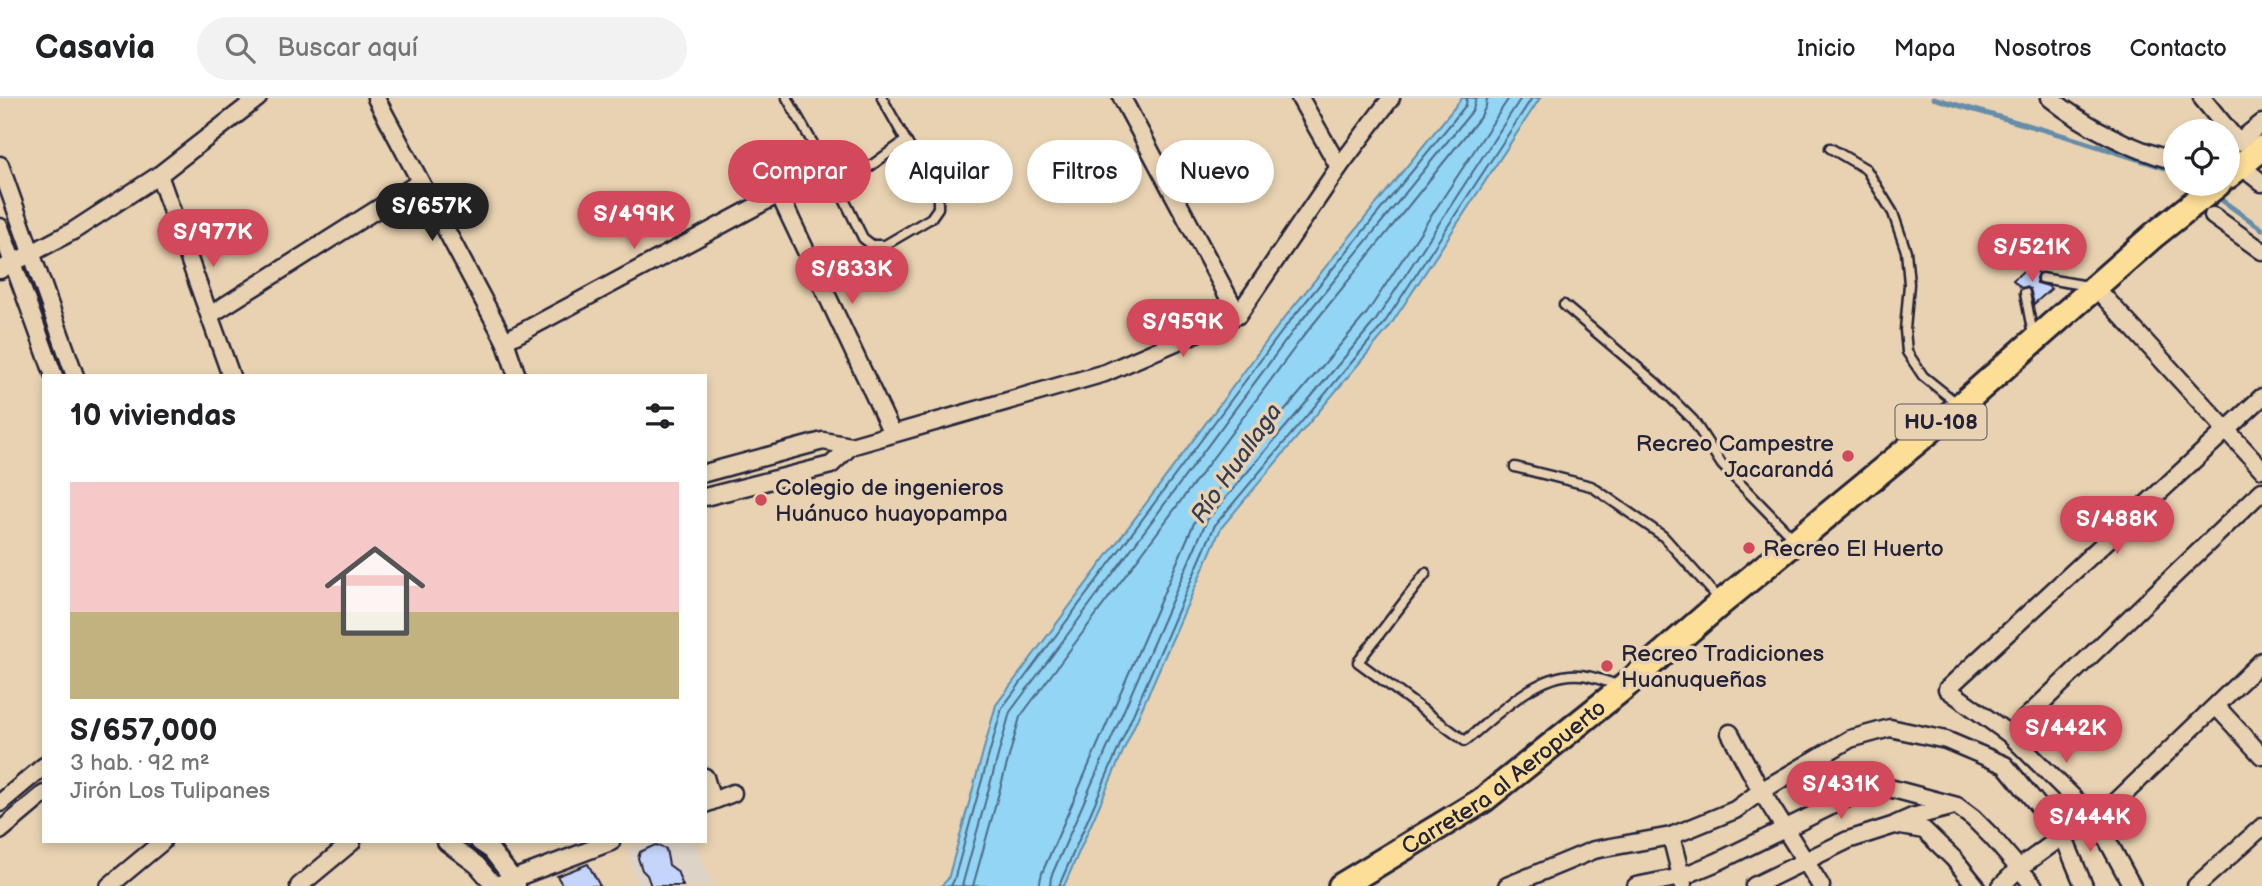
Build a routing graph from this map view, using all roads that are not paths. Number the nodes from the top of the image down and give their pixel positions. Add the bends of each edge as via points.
1 (258, 98) edge
2 (376, 98) edge
3 (787, 98) edge
4 (881, 98) edge
5 (1122, 98) edge
6 (1300, 98) edge
7 (2050, 98) edge
8 (2202, 98) edge
9 (1383, 102) edge
10 (2211, 119) edge
11 (2262, 123) edge
12 (811, 140) edge
13 (904, 140) edge
14 (1830, 148) dead end
15 (2262, 149) edge
16 (2240, 152) edge
17 (2163, 157) edge
18 (2240, 160) edge
19 (0, 165) edge
20 (1339, 167) junction
21 (2240, 170) edge
22 (159, 175) junction
23 (419, 182) junction
24 (2262, 183) edge
25 (2196, 196) edge
26 (846, 203) edge
27 (938, 203) edge
28 (2213, 216) dead end
29 (0, 228) edge
30 (2262, 251) edge
31 (30, 254) junction
32 (7, 267) edge
33 (2042, 278) dead end
34 (2095, 287) junction
35 (2025, 293) dead end
36 (1564, 305) dead end
37 (210, 314) junction
38 (1238, 315) junction
39 (505, 341) junction
40 (2034, 341) junction
41 (53, 374) edge
42 (74, 374) edge
43 (230, 374) edge
44 (516, 374) edge
45 (2262, 397) edge
46 (1960, 406) junction
47 (2226, 430) junction
48 (892, 433) junction
49 (850, 446) junction
50 (1515, 467) dead end
51 (2262, 469) edge
52 (707, 472) edge
53 (2262, 491) edge
54 (707, 496) edge
55 (1797, 542) junction
56 (1426, 573) dead end
57 (1721, 602) junction
58 (2262, 662) edge
59 (1624, 687) junction
60 (2216, 706) junction
61 (1730, 733) dead end
62 (2009, 734) junction
63 (2262, 756) edge
64 (42, 767) edge
65 (1762, 791) junction
66 (733, 793) dead end
67 (42, 796) edge
68 (0, 803) edge
69 (708, 803) edge
70 (1957, 806) junction
71 (2094, 824) junction
72 (1895, 825) junction
73 (2262, 827) edge
74 (1784, 828) junction
75 (0, 831) edge
76 (2065, 835) junction
77 (1671, 836) junction
78 (161, 843) edge
79 (351, 843) edge
80 (447, 843) edge
81 (481, 843) edge
82 (609, 843) edge
83 (1806, 862) junction
84 (2019, 868) junction
85 (1683, 881) edge
86 (516, 882) edge
87 (109, 886) edge
88 (299, 886) edge
89 (494, 886) edge
90 (1341, 886) edge
91 (1507, 886) edge
92 (1636, 886) edge
93 (1754, 886) edge
94 (1821, 886) edge
95 (1976, 886) edge
96 (2001, 886) edge
97 (2034, 886) edge
98 (2084, 886) edge
99 (2132, 886) edge
100 (2196, 886) edge

1 - 22 street
2 - 23 street
3 - 12 lane
4 - 13 lane
5 - 38 street
6 - 20 street
7 - 17 street via 2118,141
8 - 10 street
9 - 20 street
11 - 16 street
14 - 46 lane via 1866,169 1893,213 1906,251 1907,352 1923,376
15 - 18 main road, HU-108
19 - 31 street
20 - 38 street
21 - 24 street
22 - 31 street
22 - 37 street
23 - 37 street
23 - 39 street
25 - 34 main road, HU-108
26 - 27 lane via 863,238 872,245 885,246 931,218
28 - 30 street
29 - 32 street
31 - 32 street
31 - 42 street
32 - 41 street
33 - 34 lane
34 - 40 main road, HU-108
34 - 47 street
35 - 40 lane
36 - 55 lane via 1693,420 1722,466
37 - 43 street
38 - 48 street via 1105,373
39 - 44 street
39 - 48 street via 779,194
40 - 46 main road, HU-108
45 - 47 street
46 - 55 main road, HU-108
47 - 51 street
47 - 62 street via 1947,689
48 - 49 street
49 - 52 street via 823,442
49 - 54 street via 831,465
50 - 57 lane via 1591,485 1663,536
53 - 62 street
55 - 57 main road, HU-108
56 - 59 lane via 1358,662 1465,741 1533,686 1560,676 1580,674
57 - 59 main road, Carretera al Aeropuerto / HU-108
58 - 60 street
59 - 90 main road, Carretera al Aeropuerto / HU-108 via 1483,800
60 - 63 street
60 - 71 street
61 - 65 street
62 - 71 street
64 - 68 street
65 - 74 street
65 - 76 street via 1850,739 1890,728 1946,740 2005,765
65 - 77 street via 1735,810
66 - 69 street
67 - 75 street
70 - 72 street
70 - 74 street via 1872,786
70 - 84 street
71 - 76 street
71 - 99 street
72 - 83 street via 1848,840
72 - 95 street via 1924,830
73 - 100 street
74 - 83 street
74 - 85 street
76 - 84 street
76 - 98 street
77 - 85 street
77 - 91 street via 1594,850
78 - 87 street
79 - 88 street
80 - 89 street via 477,865
81 - 86 street
82 - 86 street
83 - 93 street
83 - 94 street
84 - 96 street
84 - 97 street
85 - 92 street
86 - 89 street

